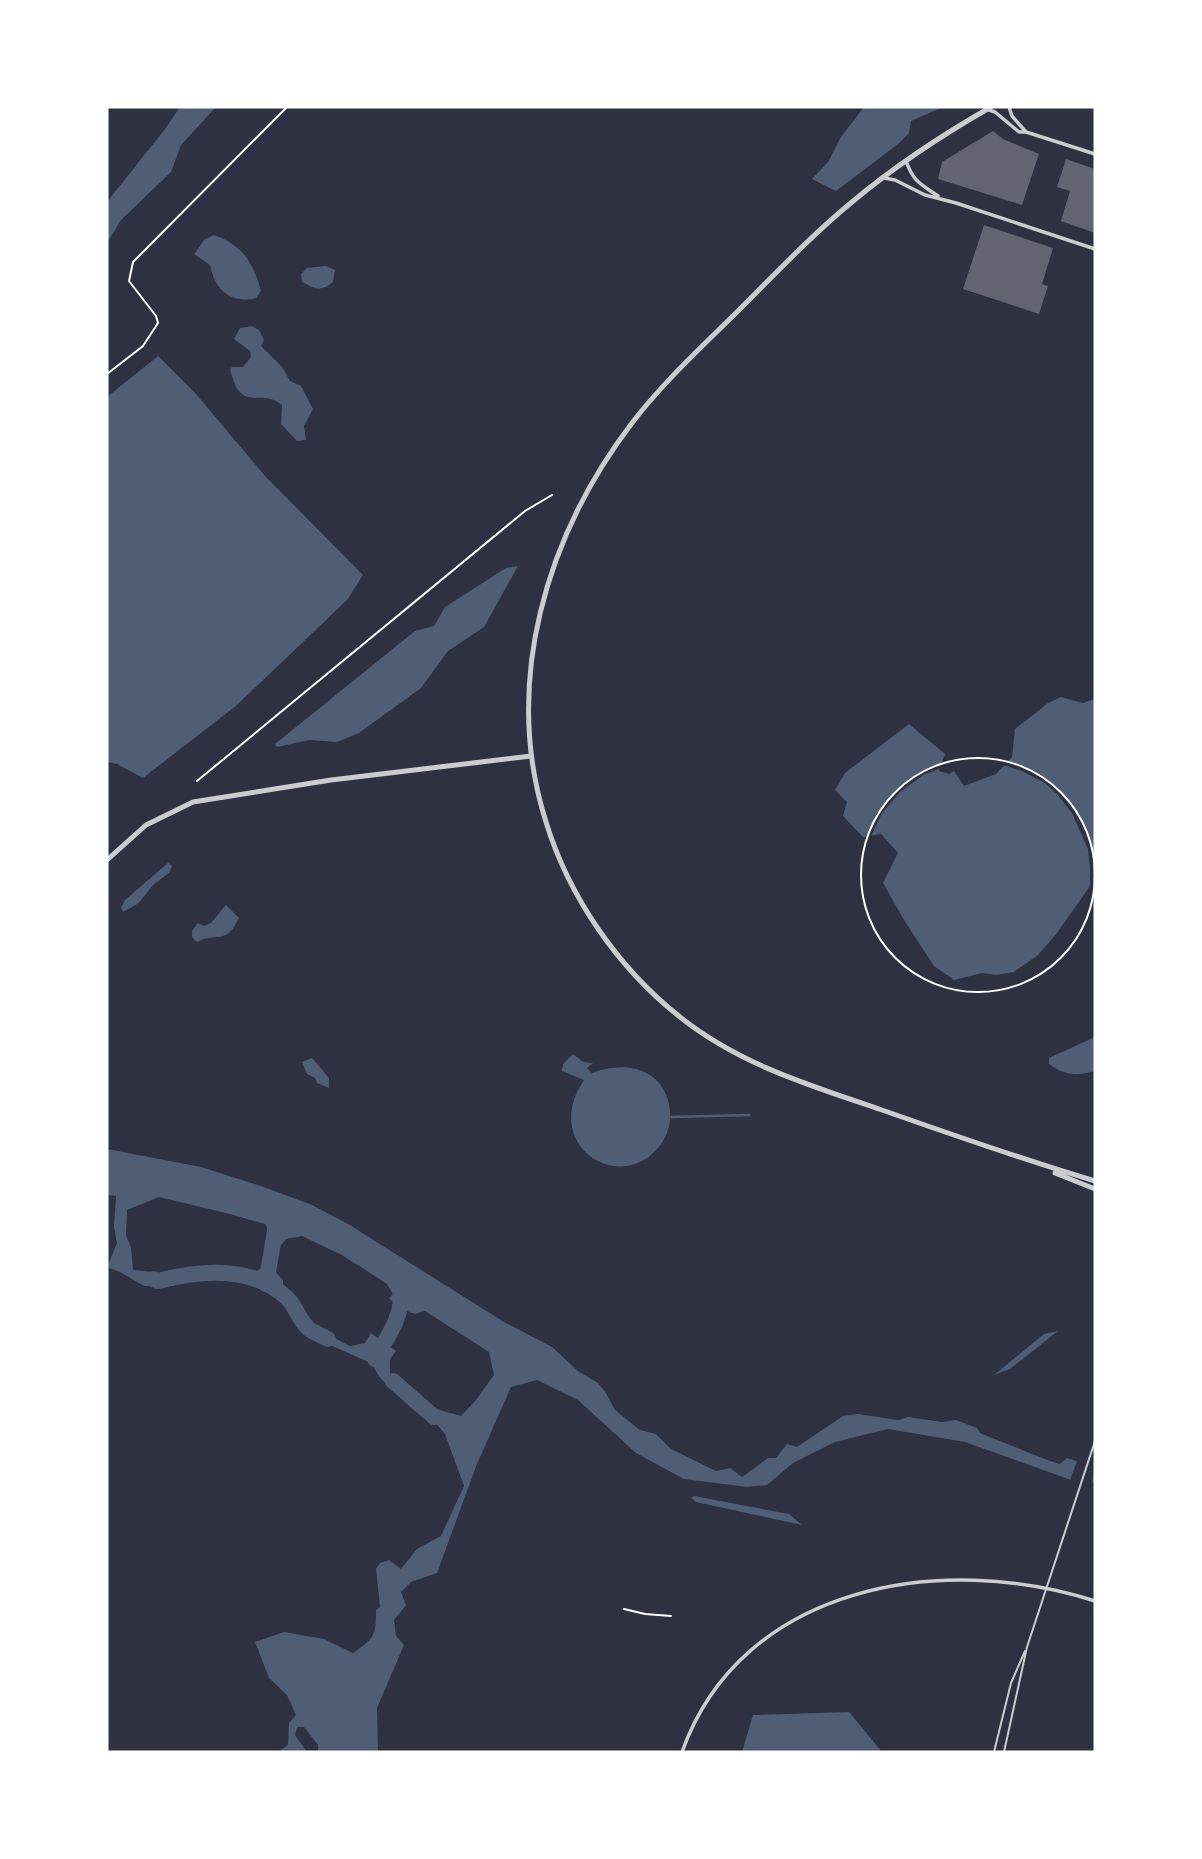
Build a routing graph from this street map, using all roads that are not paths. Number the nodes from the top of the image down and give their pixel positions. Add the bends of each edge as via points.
1 (1009, 107) edge
2 (989, 108) edge
3 (1026, 132) junction
4 (1095, 154) edge
5 (906, 161) junction
6 (882, 178) junction
7 (939, 198) junction
8 (1095, 249) edge
9 (531, 756) junction
10 (107, 860) edge
11 (1023, 1160) junction
12 (1095, 1181) edge
13 (1095, 1189) edge
14 (1095, 1441) edge
15 (1095, 1601) edge
16 (1027, 1647) junction
17 (682, 1752) edge
18 (994, 1752) edge
19 (1004, 1752) edge

1 - 3 street
2 - 3 street via 1019,132
2 - 5 street
3 - 4 street
5 - 6 street
5 - 7 street via 918,184
6 - 7 street
6 - 9 street via 808,240 680,369 632,422 592,481 561,547 540,608 529,674
7 - 8 street
9 - 10 street via 331,780 193,803 146,825
9 - 11 street via 556,854 594,924 621,959 679,1017 776,1073
11 - 12 street
11 - 13 street
14 - 16 lane
15 - 17 street via 1004,1581 934,1580 831,1602 770,1634 735,1664 702,1706
16 - 18 lane via 1011,1683
16 - 19 lane

